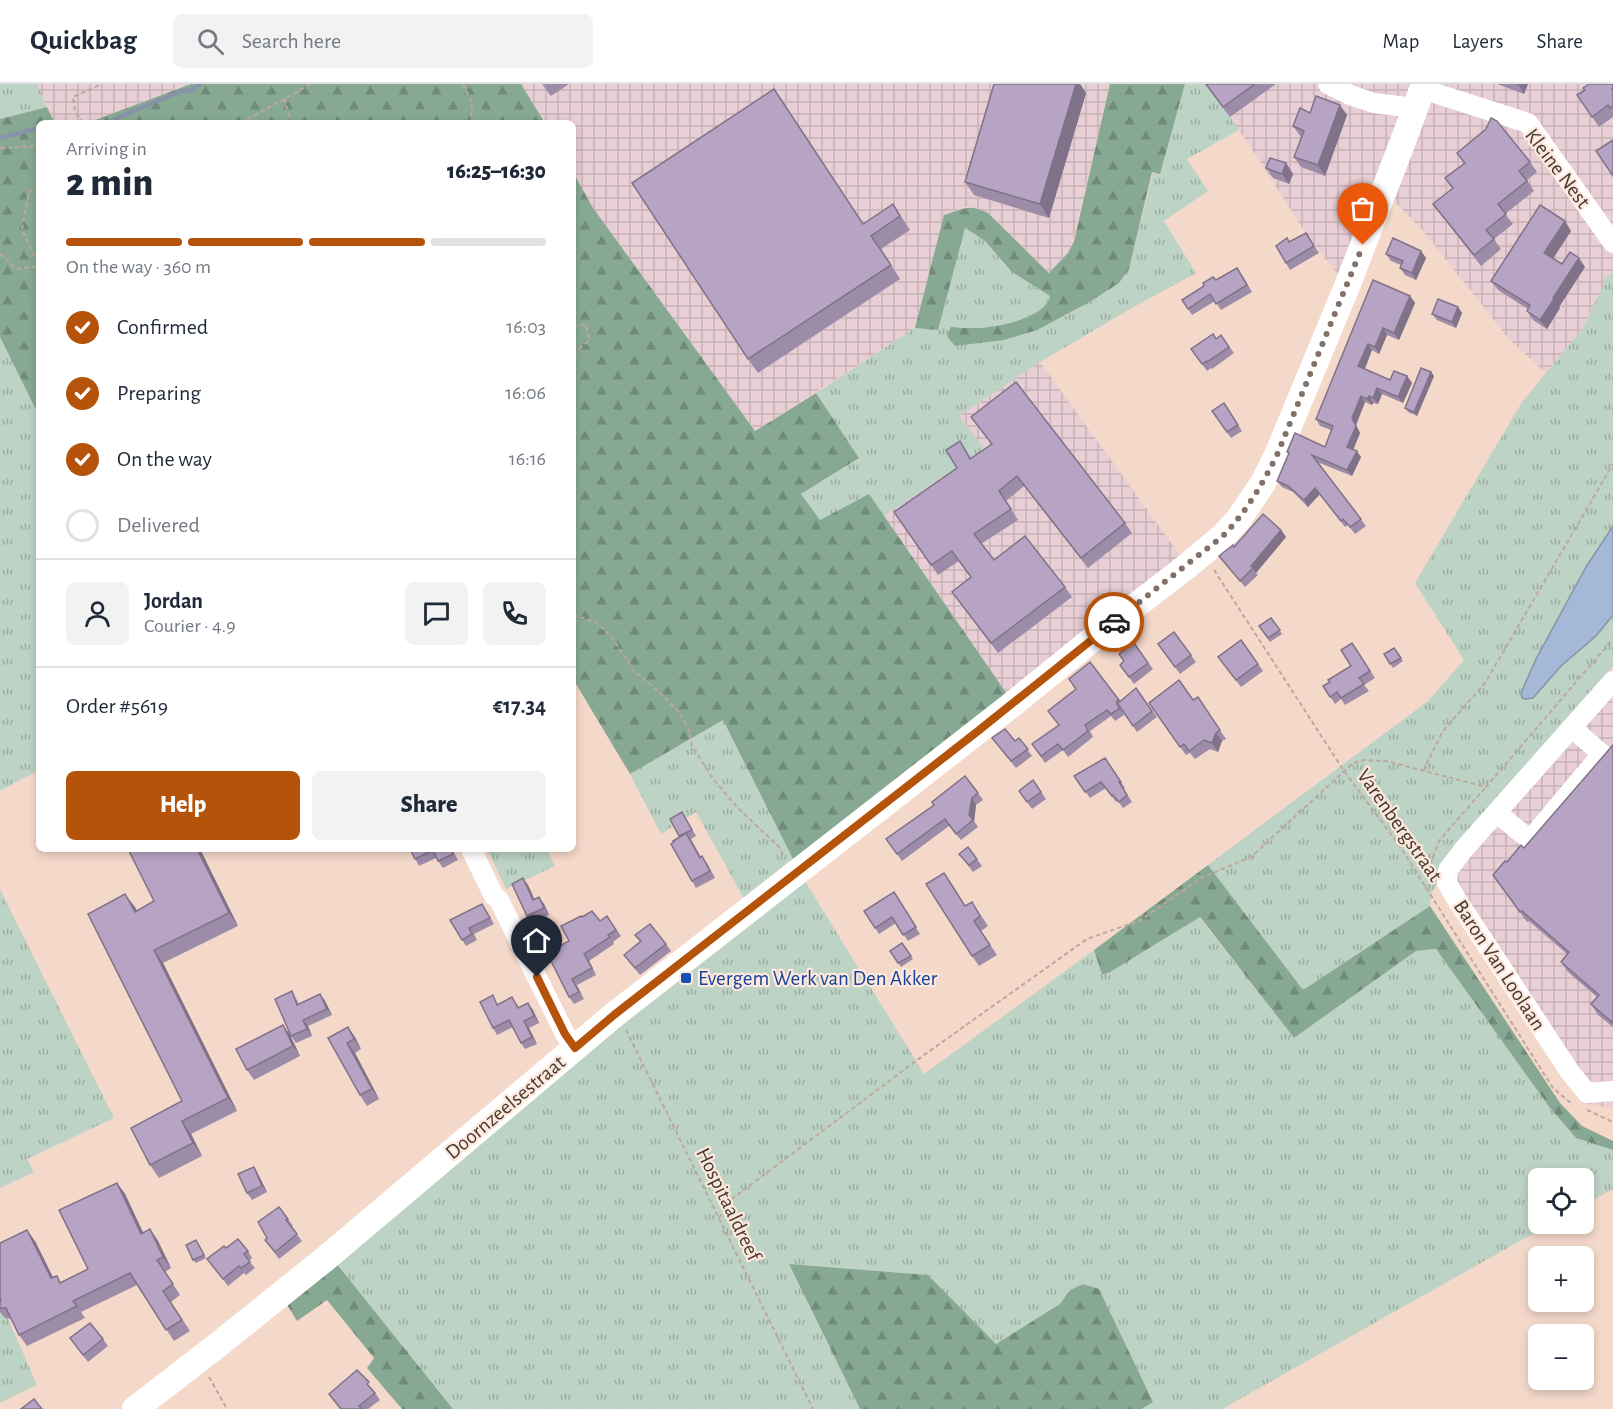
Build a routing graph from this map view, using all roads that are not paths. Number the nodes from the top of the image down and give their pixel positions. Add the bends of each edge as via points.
1 (1328, 84) edge
2 (1420, 94) edge
3 (1613, 243) edge
4 (1613, 681) edge
5 (1572, 728) junction
6 (1608, 748) edge
7 (1497, 813) junction
8 (472, 852) edge
9 (575, 1048) junction
10 (1613, 1091) edge
11 (135, 1409) edge

1 - 2 street, Kleine Nest via 1374,103
2 - 3 street, Kleine Nest via 1528,123
2 - 9 main road, Doornzeelsestraat via 1348,284 1277,455 1238,520 1202,554
4 - 5 street, Baron Van Loolaan
5 - 6 street
5 - 7 street, Baron Van Loolaan
6 - 7 street via 1530,840
7 - 10 street, Baron Van Loolaan via 1448,870 1447,883 1570,1072 1587,1093
8 - 9 street
9 - 11 main road, Doornzeelsestraat via 380,1214

